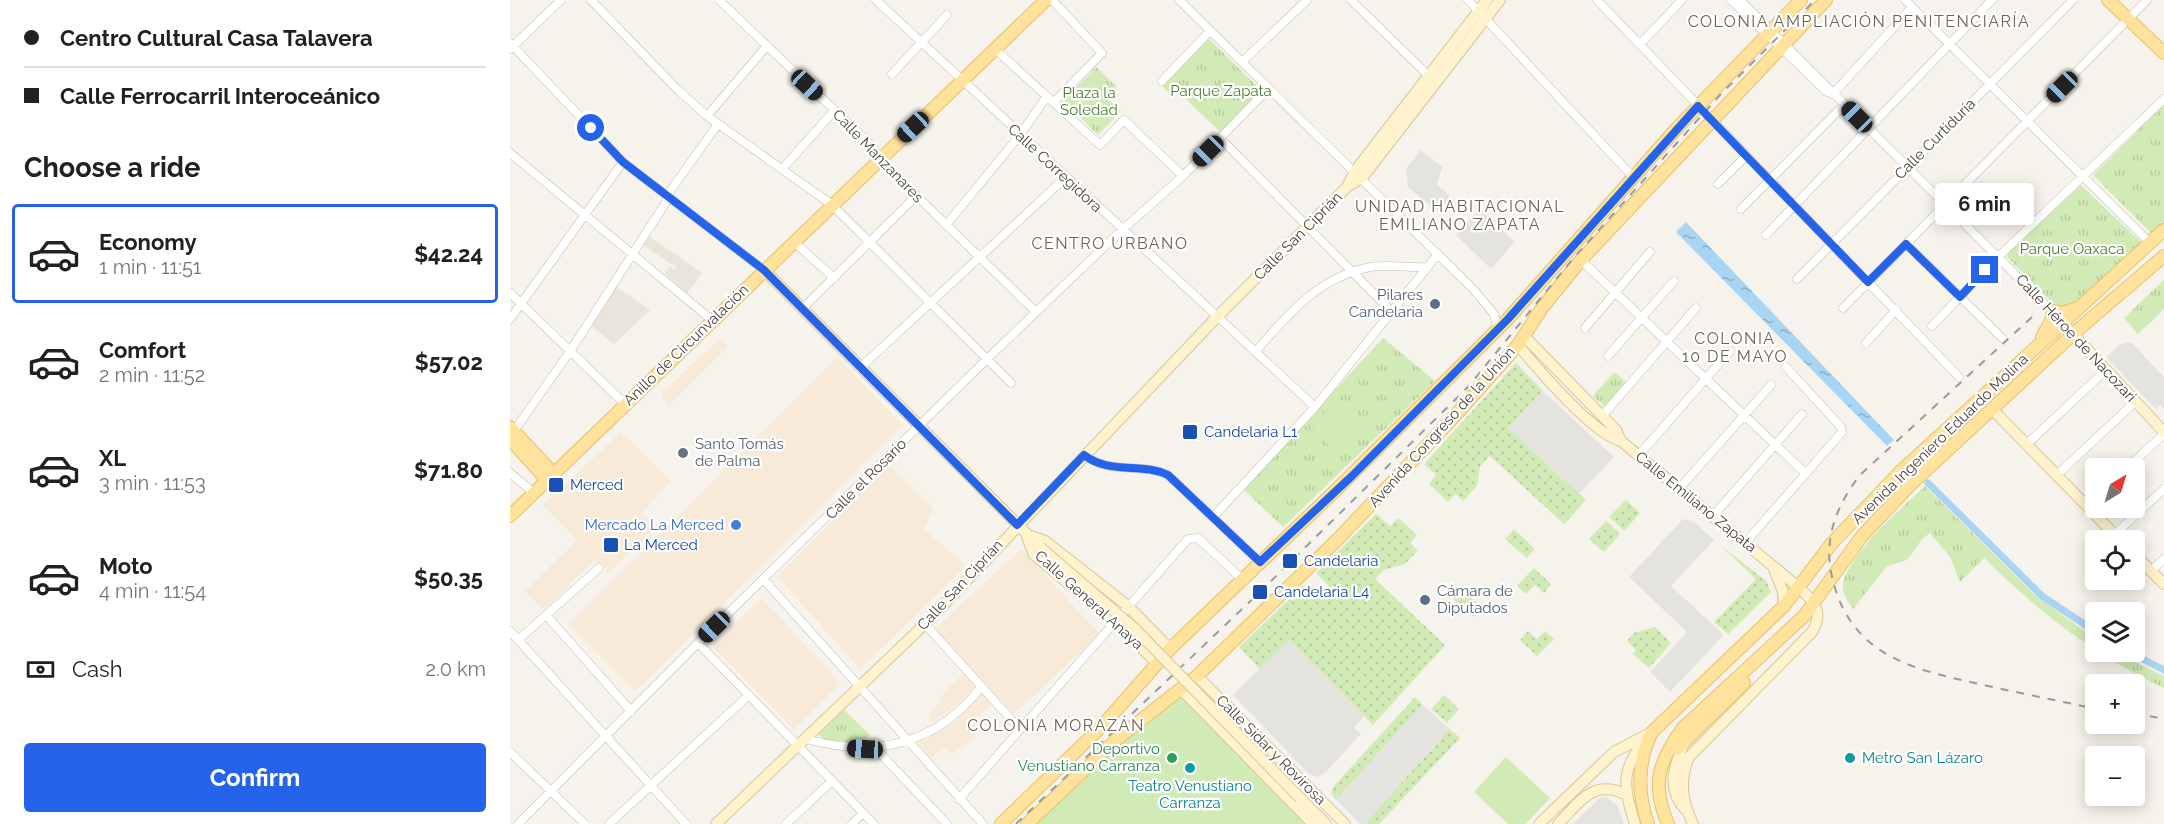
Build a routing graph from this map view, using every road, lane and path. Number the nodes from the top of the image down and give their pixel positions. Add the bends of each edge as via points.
1 (561, 0) edge
2 (591, 0) edge
3 (719, 0) edge
4 (876, 0) edge
5 (1046, 0) edge
6 (1052, 0) edge
7 (1179, 0) edge
8 (1307, 0) edge
9 (1351, 0) edge
10 (1467, 0) edge
11 (1487, 0) edge
12 (1500, 0) edge
13 (1597, 0) edge
14 (1682, 0) edge
15 (1731, 0) edge
16 (1740, 0) edge
17 (1801, 0) edge
18 (1826, 0) edge
19 (1905, 0) edge
20 (1992, 0) edge
21 (2073, 0) edge
22 (2108, 0) edge
23 (2147, 0) edge
24 (1912, 7) junction
25 (947, 15) dead end
26 (1482, 15) junction
27 (2129, 20) junction
28 (1210, 31) junction
29 (1768, 33) junction
30 (921, 42) junction
31 (1640, 44) junction
32 (1781, 45) junction
33 (1951, 45) junction
34 (511, 46) edge
35 (766, 46) junction
36 (995, 49) junction
37 (2164, 53) edge
38 (1242, 62) junction
39 (892, 74) dead end
40 (1432, 79) junction
41 (961, 81) junction
42 (1162, 81) dead end
43 (1990, 83) junction
44 (1269, 88) junction
45 (1833, 94) junction
46 (1047, 96) junction
47 (2164, 99) edge
48 (1054, 102) junction
49 (1844, 105) junction
50 (1698, 106) junction
51 (834, 111) junction
52 (707, 116) junction
53 (1711, 120) junction
54 (2028, 120) junction
55 (718, 124) junction
56 (1869, 130) junction
57 (1020, 135) junction
58 (1220, 138) junction
59 (510, 153) edge
60 (1746, 156) junction
61 (880, 157) junction
62 (623, 162) junction
63 (1907, 167) junction
64 (783, 168) junction
65 (1358, 175) junction
66 (1183, 176) junction
67 (2084, 176) junction
68 (1066, 177) junction
69 (1633, 177) junction
70 (1769, 180) junction
71 (1718, 184) dead end
72 (668, 194) junction
73 (916, 196) junction
74 (831, 204) junction
75 (1945, 204) junction
76 (1794, 206) junction
77 (1741, 209) dead end
78 (583, 215) junction
79 (946, 225) junction
80 (1308, 227) junction
81 (1122, 230) junction
82 (2164, 230) edge
83 (1766, 235) dead end
84 (793, 241) junction
85 (870, 242) junction
86 (1831, 243) junction
87 (2150, 243) junction
88 (1906, 244) junction
89 (1650, 252) dead end
90 (1438, 254) junction
91 (630, 255) junction
92 (2164, 256) edge
93 (979, 257) junction
94 (1998, 257) junction
95 (1581, 260) junction
96 (1427, 267) junction
97 (764, 270) junction
98 (1352, 272) junction
99 (834, 278) junction
100 (1797, 279) dead end
101 (1674, 281) dead end
102 (1868, 282) junction
103 (510, 292) edge
104 (1614, 293) junction
105 (1960, 297) junction
106 (929, 302) junction
107 (522, 303) junction
108 (2085, 305) junction
109 (803, 308) junction
110 (1696, 308) dead end
111 (1843, 308) dead end
112 (1896, 310) junction
113 (2053, 311) junction
114 (1036, 312) junction
115 (1392, 312) junction
116 (1217, 316) junction
117 (510, 319) edge
118 (1641, 319) junction
119 (712, 320) junction
120 (2063, 323) junction
121 (1932, 326) dead end
122 (1585, 328) dead end
123 (1498, 329) junction
124 (2073, 334) junction
125 (2002, 338) dead end
126 (1521, 340) junction
127 (1667, 342) junction
128 (1866, 343) dead end
129 (2035, 348) junction
130 (571, 350) junction
131 (1256, 351) junction
132 (1730, 351) dead end
133 (1608, 356) dead end
134 (987, 359) junction
135 (1786, 367) dead end
136 (860, 368) junction
137 (2106, 370) junction
138 (1959, 377) dead end
139 (1706, 378) junction
140 (1011, 383) dead end
141 (1772, 385) dead end
142 (2135, 402) junction
143 (625, 404) junction
144 (1315, 407) junction
145 (1991, 408) junction
146 (1802, 414) dead end
147 (1602, 416) junction
148 (1743, 416) junction
149 (920, 426) junction
150 (511, 432) edge
151 (2164, 433) edge
152 (1622, 441) junction
153 (2027, 444) junction
154 (1774, 445) junction
155 (1084, 455) junction
156 (1639, 455) junction
157 (2138, 458) edge
158 (510, 473) edge
159 (1806, 474) junction
160 (2058, 474) junction
161 (550, 477) junction
162 (1678, 490) junction
163 (2163, 492) edge
164 (534, 493) junction
165 (2085, 496) edge
166 (510, 516) edge
167 (1213, 517) junction
168 (1712, 517) junction
169 (1017, 525) junction
170 (2124, 530) edge
171 (1026, 534) junction
172 (1745, 543) junction
173 (2164, 560) edge
174 (1260, 562) junction
175 (1771, 563) junction
176 (2145, 565) edge
177 (599, 568) dead end
178 (2151, 571) junction
179 (1242, 579) junction
180 (764, 580) junction
181 (2164, 584) edge
182 (1797, 586) junction
183 (1814, 601) junction
184 (1128, 606) junction
185 (1784, 606) junction
186 (546, 615) junction
187 (1804, 616) junction
188 (1115, 622) junction
189 (925, 624) junction
190 (510, 631) edge
191 (518, 640) junction
192 (698, 643) junction
193 (1170, 649) junction
194 (1157, 663) junction
195 (1197, 676) junction
196 (860, 687) junction
197 (981, 687) junction
198 (1182, 690) junction
199 (749, 695) junction
200 (631, 711) junction
201 (1018, 728) junction
202 (1652, 732) junction
203 (605, 735) junction
204 (1686, 738) junction
205 (908, 740) junction
206 (802, 742) junction
207 (876, 749) junction
208 (510, 752) edge
209 (1659, 774) junction
210 (832, 781) junction
211 (652, 786) junction
212 (551, 792) junction
213 (1625, 794) junction
214 (1300, 798) joint
215 (959, 799) junction
216 (1687, 812) junction
217 (863, 813) junction
218 (518, 824) edge
219 (585, 824) edge
220 (609, 824) edge
221 (686, 824) edge
222 (716, 824) edge
223 (786, 824) edge
224 (852, 824) edge
225 (874, 824) edge
226 (947, 824) edge
227 (983, 824) edge
228 (1001, 824) edge
229 (1027, 824) edge
230 (1313, 824) edge
231 (1326, 824) edge
232 (1345, 824) edge
233 (1539, 824) edge
234 (1558, 824) edge
235 (1635, 824) edge
236 (1648, 824) edge
237 (1668, 824) edge
238 (1693, 824) edge

1 - 34 street
2 - 52 street
3 - 35 street, Calle Manzanares
4 - 30 street, Calle Corregidora
5 - 36 main road, Anillo de Circunvalación
6 - 48 street via 1102,53
7 - 28 street
8 - 38 street
9 - 40 street
10 - 26 street
11 - 26 street
12 - 26 street
13 - 31 street
14 - 31 street
15 - 29 street, Calle Héroe de Nacozari
16 - 29 street, Calle Héroe de Nacozari
17 - 29 main road, Avenida Congreso de la Unión
18 - 32 main road, Avenida Congreso de la Unión
19 - 24 street
20 - 33 street
21 - 43 street, Calle Curtiduría
22 - 27 main road
23 - 27 street
24 - 33 street
24 - 45 street
25 - 30 street
26 - 40 street, Calle San Ciprián
26 - 69 street
27 - 37 main road
27 - 54 street
28 - 38 street
28 - 42 street
29 - 32 street, Calle Héroe de Nacozari
29 - 50 main road, Avenida Congreso de la Unión
30 - 39 street
30 - 41 street, Calle Corregidora
31 - 50 street
32 - 45 street, Calle Héroe de Nacozari
32 - 53 main road, Avenida Congreso de la Unión
33 - 43 street
33 - 56 street
34 - 62 street
35 - 51 street, Calle Manzanares
35 - 52 street
36 - 41 main road, Anillo de Circunvalación
36 - 46 street
38 - 44 street
40 - 65 street, Calle San Ciprián
41 - 57 street, Calle Corregidora
41 - 61 main road, Anillo de Circunvalación
43 - 54 street
43 - 63 street, Calle Curtiduría
44 - 58 street, Calle el Rosario
44 - 65 street
45 - 49 street, Calle Héroe de Nacozari
46 - 48 street
46 - 57 street
47 - 67 street
48 - 66 street via 1100,145 1124,120
49 - 56 street, Calle Héroe de Nacozari
49 - 70 street
50 - 53 street
50 - 69 main road, Avenida Congreso de la Unión
51 - 61 street, Calle Manzanares
51 - 64 street
52 - 55 street
53 - 60 street
53 - 95 main road, Avenida Congreso de la Unión
54 - 67 street
54 - 75 street
55 - 64 street
55 - 72 street
56 - 63 street, Calle Héroe de Nacozari
56 - 76 street
57 - 68 street, Calle Corregidora
57 - 79 street
58 - 66 street, Calle el Rosario
58 - 80 street
59 - 78 street
60 - 70 street
60 - 71 street
61 - 73 street, Calle Manzanares
61 - 74 main road, Anillo de Circunvalación
62 - 72 street
62 - 78 street
63 - 75 street, Calle Héroe de Nacozari
63 - 86 street, Calle Curtiduría
64 - 74 street
65 - 80 street, Calle San Ciprián
65 - 90 street
66 - 81 street, Calle el Rosario
67 - 87 street
67 - 94 street
68 - 81 street, Calle Corregidora
68 - 93 street
69 - 123 main road, Avenida Congreso de la Unión
70 - 76 street
70 - 77 street
72 - 91 street
72 - 97 street
73 - 79 street, Calle Manzanares
73 - 85 street
74 - 84 main road, Anillo de Circunvalación
74 - 85 street
75 - 88 street
75 - 94 street, Calle Héroe de Nacozari
76 - 83 street
76 - 86 street
78 - 91 street
78 - 107 street
79 - 93 street, Calle Manzanares
80 - 98 street
80 - 116 street, Calle San Ciprián
81 - 114 street, Calle el Rosario
81 - 116 street, Calle Corregidora
82 - 87 main road, Avenida Ingeniero Eduardo Molina
84 - 97 main road, Anillo de Circunvalación
84 - 99 street
85 - 99 street
85 - 106 street
86 - 100 street, Calle Curtiduría
86 - 102 street
87 - 108 main road, Avenida Ingeniero Eduardo Molina
88 - 102 street
88 - 105 street
89 - 104 street
90 - 96 street
90 - 123 street via 1494,314
91 - 119 street
91 - 130 street
92 - 124 main road, Avenida Ingeniero Eduardo Molina
93 - 106 street
93 - 114 street, Calle Manzanares
94 - 105 street
94 - 113 street, Calle Héroe de Nacozari
95 - 104 street
95 - 126 main road, Avenida Congreso de la Unión
96 - 98 street via 1393,266
96 - 115 street
97 - 109 street, Calle General Anaya
97 - 119 main road, Anillo de Circunvalación
98 - 115 street
98 - 131 street via 1299,303
99 - 109 street
101 - 118 street
102 - 111 street
102 - 112 street
103 - 107 street
104 - 118 street
104 - 122 street
105 - 121 street
105 - 125 street
106 - 134 street
106 - 136 street
107 - 117 street
107 - 130 street
108 - 113 main road via 2067,312
108 - 120 main road, Avenida Ingeniero Eduardo Molina
109 - 136 street, Calle General Anaya
110 - 127 street
112 - 128 street
112 - 138 street
113 - 120 street, Calle Héroe de Nacozari
113 - 129 main road
114 - 134 street, Calle el Rosario
115 - 144 street
116 - 131 street, Calle Corregidora
116 - 155 street, Calle San Ciprián
118 - 127 street
118 - 133 street
119 - 143 main road, Anillo de Circunvalación
120 - 124 street, Calle Héroe de Nacozari
120 - 129 main road, Avenida Ingeniero Eduardo Molina
123 - 174 main road, Avenida Congreso de la Unión
124 - 137 street, Calle Héroe de Nacozari
124 - 145 main road, Avenida Ingeniero Eduardo Molina
126 - 147 street, Calle Emiliano Zapata
126 - 152 street, Calle Emiliano Zapata via 1558,390 1610,438
126 - 195 main road, Avenida Congreso de la Unión via 1339,538
127 - 139 street
127 - 147 street
129 - 182 main road, Avenida Ingeniero Eduardo Molina via 1900,472
130 - 143 street
130 - 150 street
131 - 144 street, Calle Corregidora
132 - 139 street
134 - 140 street
134 - 149 street, Calle el Rosario
135 - 159 street via 1842,432
136 - 149 street, Calle General Anaya
137 - 142 street, Calle Héroe de Nacozari
137 - 153 street
139 - 148 street
139 - 156 street
141 - 148 street
142 - 151 street, Calle Héroe de Nacozari
142 - 160 street
143 - 161 main road, Anillo de Circunvalación
144 - 167 street
145 - 153 street
145 - 183 main road, Avenida Ingeniero Eduardo Molina via 1862,536
146 - 154 street
147 - 152 street, Calle Emiliano Zapata
148 - 154 street
148 - 162 street
149 - 169 street, Calle General Anaya
149 - 180 street, Calle el Rosario
150 - 161 main road
151 - 157 street
152 - 156 street, Calle Emiliano Zapata
153 - 160 street
154 - 159 street
154 - 168 street
155 - 167 street via 1107,467 1168,475
155 - 169 street, Calle San Ciprián
156 - 162 street, Calle Emiliano Zapata
158 - 164 street
159 - 172 street
160 - 165 street
161 - 164 main road, Anillo de Circunvalación
162 - 168 street, Calle Emiliano Zapata
163 - 170 street
164 - 166 main road, Anillo de Circunvalación
167 - 174 street
168 - 172 street, Calle Emiliano Zapata
169 - 171 street, Calle General Anaya
169 - 189 street, Calle San Ciprián
171 - 184 street, Calle General Anaya via 1045,541
171 - 188 street, Calle General Anaya via 1034,555
171 - 214 street, Calle General Anaya, bridge via 1134,628
172 - 175 street, Calle Emiliano Zapata
173 - 178 street
174 - 179 main road, Avenida Congreso de la Unión
175 - 182 street, Calle Emiliano Zapata
175 - 185 street, Calle Emiliano Zapata via 1783,592
176 - 178 street
177 - 186 street
178 - 181 street
179 - 184 street via 1198,538 1191,537
179 - 193 main road, Avenida Congreso de la Unión
180 - 192 street, Calle el Rosario
180 - 196 street
182 - 183 street, Calle Emiliano Zapata
182 - 185 main road, Avenida Ingeniero Eduardo Molina
183 - 187 main road, Avenida Ingeniero Eduardo Molina
183 - 216 street via 1818,622 1812,632 1689,758 1683,781
184 - 188 street
184 - 193 street, Calle General Anaya
185 - 202 main road, Avenida Ingeniero Eduardo Molina
186 - 191 street
186 - 200 street
187 - 204 main road via 1786,642
187 - 209 main road, Avenida Ingeniero Eduardo Molina via 1683,728
188 - 194 street, Calle General Anaya
188 - 201 street
189 - 196 street, Calle San Ciprián
189 - 197 street
190 - 191 street
191 - 203 street
192 - 199 street
192 - 200 street, Calle el Rosario
193 - 194 main road, Avenida Congreso de la Unión
194 - 228 main road, Avenida Congreso de la Unión via 1103,725
195 - 198 main road, Avenida Congreso de la Unión
195 - 232 street, Calle Sidar y Rovirosa
196 - 205 street
196 - 206 street, Calle San Ciprián
197 - 201 street
197 - 205 street via 939,727
198 - 229 main road, Avenida Congreso de la Unión via 1118,739
198 - 230 street, Calle Sidar y Rovirosa
199 - 206 street
199 - 211 street
200 - 203 street, Calle el Rosario
201 - 215 street
202 - 213 street via 1629,764
202 - 233 street, Avenida Ingeniero Eduardo Molina via 1614,752
202 - 236 main road via 1639,780
203 - 211 street
203 - 212 street, Calle el Rosario
204 - 209 main road
204 - 216 street via 1676,761 1673,786 1678,802
205 - 207 street
205 - 215 street
206 - 207 street
206 - 210 street
206 - 222 street, Calle San Ciprián
207 - 226 street
208 - 212 street
209 - 237 main road, Avenida Ingeniero Eduardo Molina via 1657,791
210 - 217 street
210 - 223 street
211 - 220 street
211 - 221 street
212 - 218 street, Calle el Rosario
212 - 219 street
213 - 234 street via 1597,789
213 - 235 street
214 - 231 street, Calle Sidar y Rovirosa
215 - 227 street
216 - 238 street
217 - 224 street
217 - 225 street

